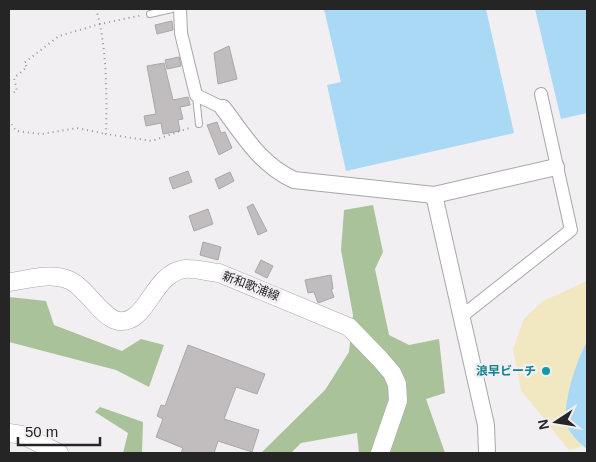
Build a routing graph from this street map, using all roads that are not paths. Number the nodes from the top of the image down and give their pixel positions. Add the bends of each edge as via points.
1 (172, 9) edge
2 (180, 9) edge
3 (150, 14) road end
4 (541, 94) dead end
5 (196, 95) junction
6 (223, 108) joint
7 (199, 124) road end
8 (556, 167) junction
9 (434, 195) junction
10 (9, 282) edge
11 (462, 316) junction
12 (9, 433) edge
13 (59, 453) edge
14 (380, 453) edge
15 (487, 453) edge

1 - 3 lane
2 - 5 street via 181,33
4 - 8 street
5 - 6 street
5 - 7 lane
6 - 9 street via 258,156 275,171 294,180
8 - 9 street
8 - 11 street via 571,230
9 - 11 street
10 - 14 main road, 新和歌浦線 via 52,276 69,280 118,321 136,315 165,277 185,269 196,270 226,276 349,327 392,373 397,384 398,401
11 - 15 street via 486,425
12 - 13 main road via 22,435

